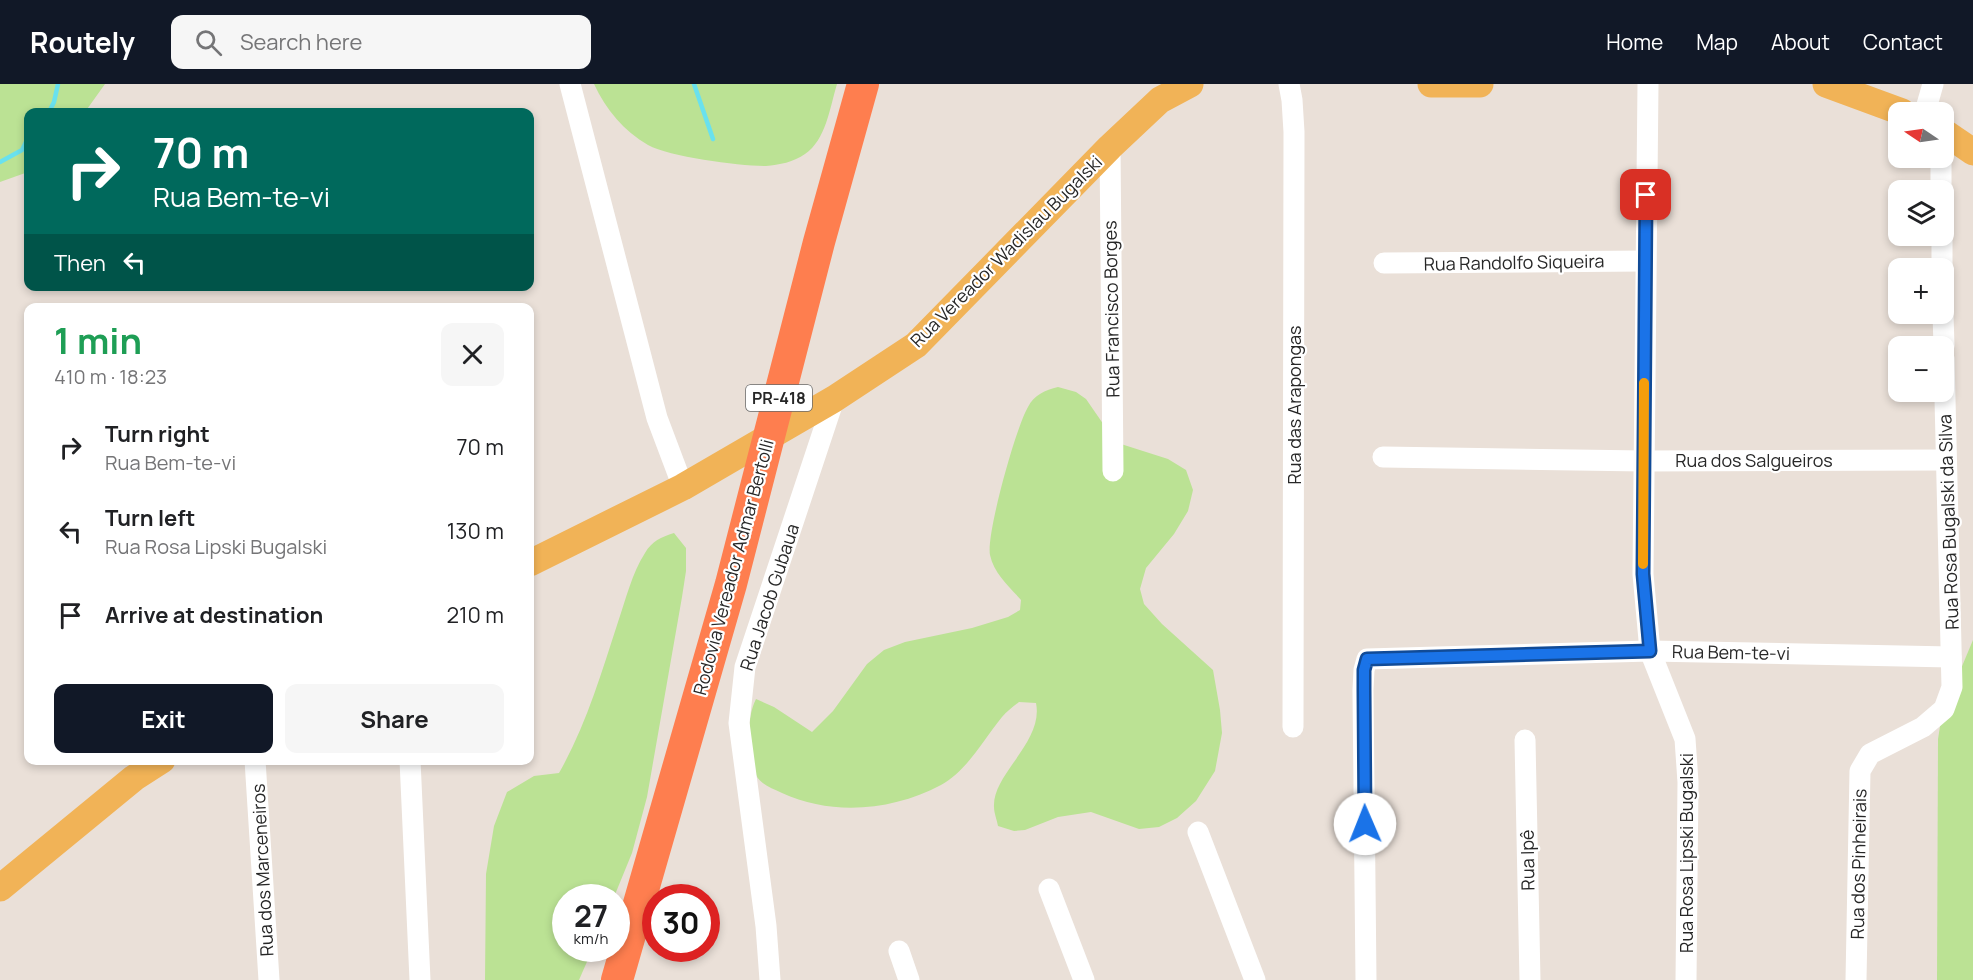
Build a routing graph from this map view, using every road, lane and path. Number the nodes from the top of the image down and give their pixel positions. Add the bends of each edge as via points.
1 (570, 84) edge
2 (863, 84) edge
3 (1190, 84) edge
4 (1289, 84) edge
5 (1431, 84) edge
6 (1480, 84) edge
7 (1648, 84) edge
8 (1826, 84) edge
9 (1933, 84) edge
10 (1928, 102) edge
11 (1888, 107) edge
12 (1954, 139) edge
13 (1110, 147) junction
14 (1973, 152) edge
15 (1644, 261) junction
16 (1384, 263) dead end
17 (834, 399) junction
18 (1945, 402) edge
19 (1383, 457) dead end
20 (1946, 460) junction
21 (1644, 461) junction
22 (1113, 471) dead end
23 (687, 485) junction
24 (534, 561) edge
25 (1650, 651) junction
26 (1952, 657) junction
27 (1952, 687) joint
28 (1293, 727) dead end
29 (1525, 740) dead end
30 (154, 765) edge
31 (255, 765) edge
32 (410, 765) edge
33 (1198, 832) dead end
34 (0, 888) edge
35 (1048, 889) dead end
36 (899, 951) dead end
37 (269, 980) edge
38 (420, 980) edge
39 (616, 980) edge
40 (770, 980) edge
41 (909, 980) edge
42 (1084, 980) edge
43 (1255, 980) edge
44 (1366, 980) edge
45 (1530, 980) edge
46 (1686, 980) edge
47 (1856, 980) edge

1 - 23 street via 657,417
2 - 39 highway, Rodovia Vereador Admar Bertolli / PR-418 via 730,584
3 - 13 main road, Rua Vereador Wadislau Bugalski via 1160,100
4 - 28 street, Rua das Arapongas via 1294,132
5 - 6 main road
7 - 15 street, Rua Rosa Lipski Bugalski
8 - 11 main road
9 - 10 street
12 - 14 main road
13 - 17 main road, Rua Vereador Wadislau Bugalski via 916,345
13 - 22 street, Rua Francisco Borges
15 - 16 street, Rua Randolfo Siqueira
15 - 21 street, Rua Rosa Lipski Bugalski
17 - 23 main road, Rua Vereador Wadislau Bugalski
17 - 40 street, Rua Jacob Gubaua via 745,667 740,712
18 - 20 street, Rua Rosa Bugalski da Silva
19 - 21 street, Rua dos Salgueiros
20 - 21 street, Rua dos Salgueiros
20 - 26 street, Rua Rosa Bugalski da Silva
21 - 25 street, Rua Rosa Lipski Bugalski via 1643,574
23 - 24 main road, Rua Vereador Wadislau Bugalski
25 - 26 street, Rua Bem-te-vi
25 - 44 street, Rua Bem-te-vi via 1367,659
25 - 46 street, Rua Rosa Lipski Bugalski via 1685,739
26 - 27 street, Rua Rosa Bugalski da Silva
27 - 47 street, Rua dos Pinheirais via 1944,709 1923,727 1870,754 1860,771
29 - 45 street, Rua Ipê
30 - 34 main road
31 - 37 street, Rua dos Marceneiros
32 - 38 street
33 - 43 street
35 - 42 street
36 - 41 street

